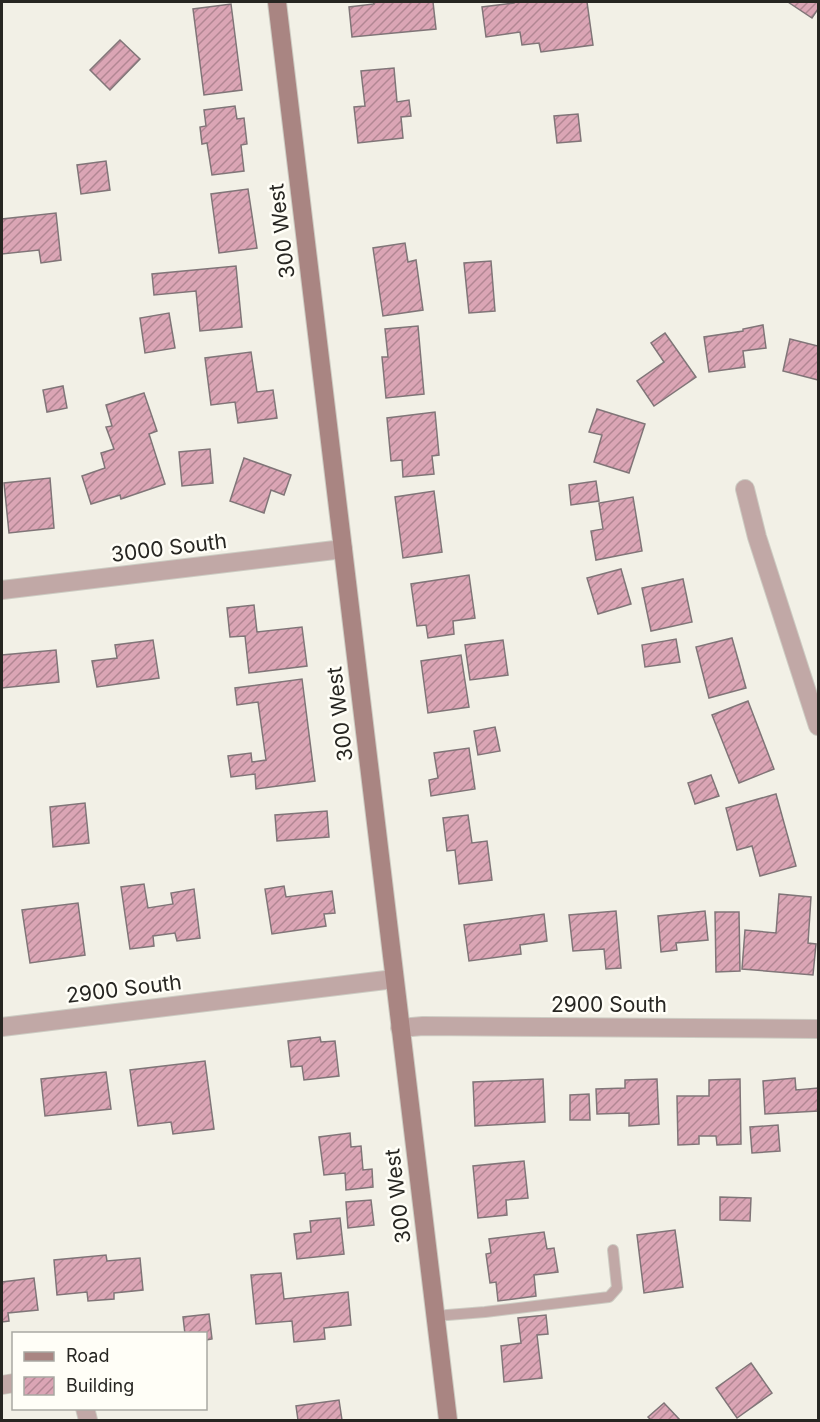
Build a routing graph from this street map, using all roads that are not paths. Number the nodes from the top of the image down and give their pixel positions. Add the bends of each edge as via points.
1 (277, 2) edge
2 (745, 489) dead end
3 (343, 549) junction
4 (2, 590) edge
5 (819, 726) edge
6 (394, 979) junction
7 (2, 1027) edge
8 (400, 1028) junction
9 (819, 1029) edge
10 (613, 1250) dead end
11 (435, 1316) junction
12 (448, 1420) edge

1 - 3 street, 300 West
2 - 5 street
3 - 4 street, 3000 South
3 - 6 street, 300 West
6 - 7 street, 2900 South
6 - 8 street, 300 West
8 - 9 street, 2900 South
8 - 11 street, 300 West
10 - 11 lane via 617,1288 609,1297
11 - 12 street, 300 West

